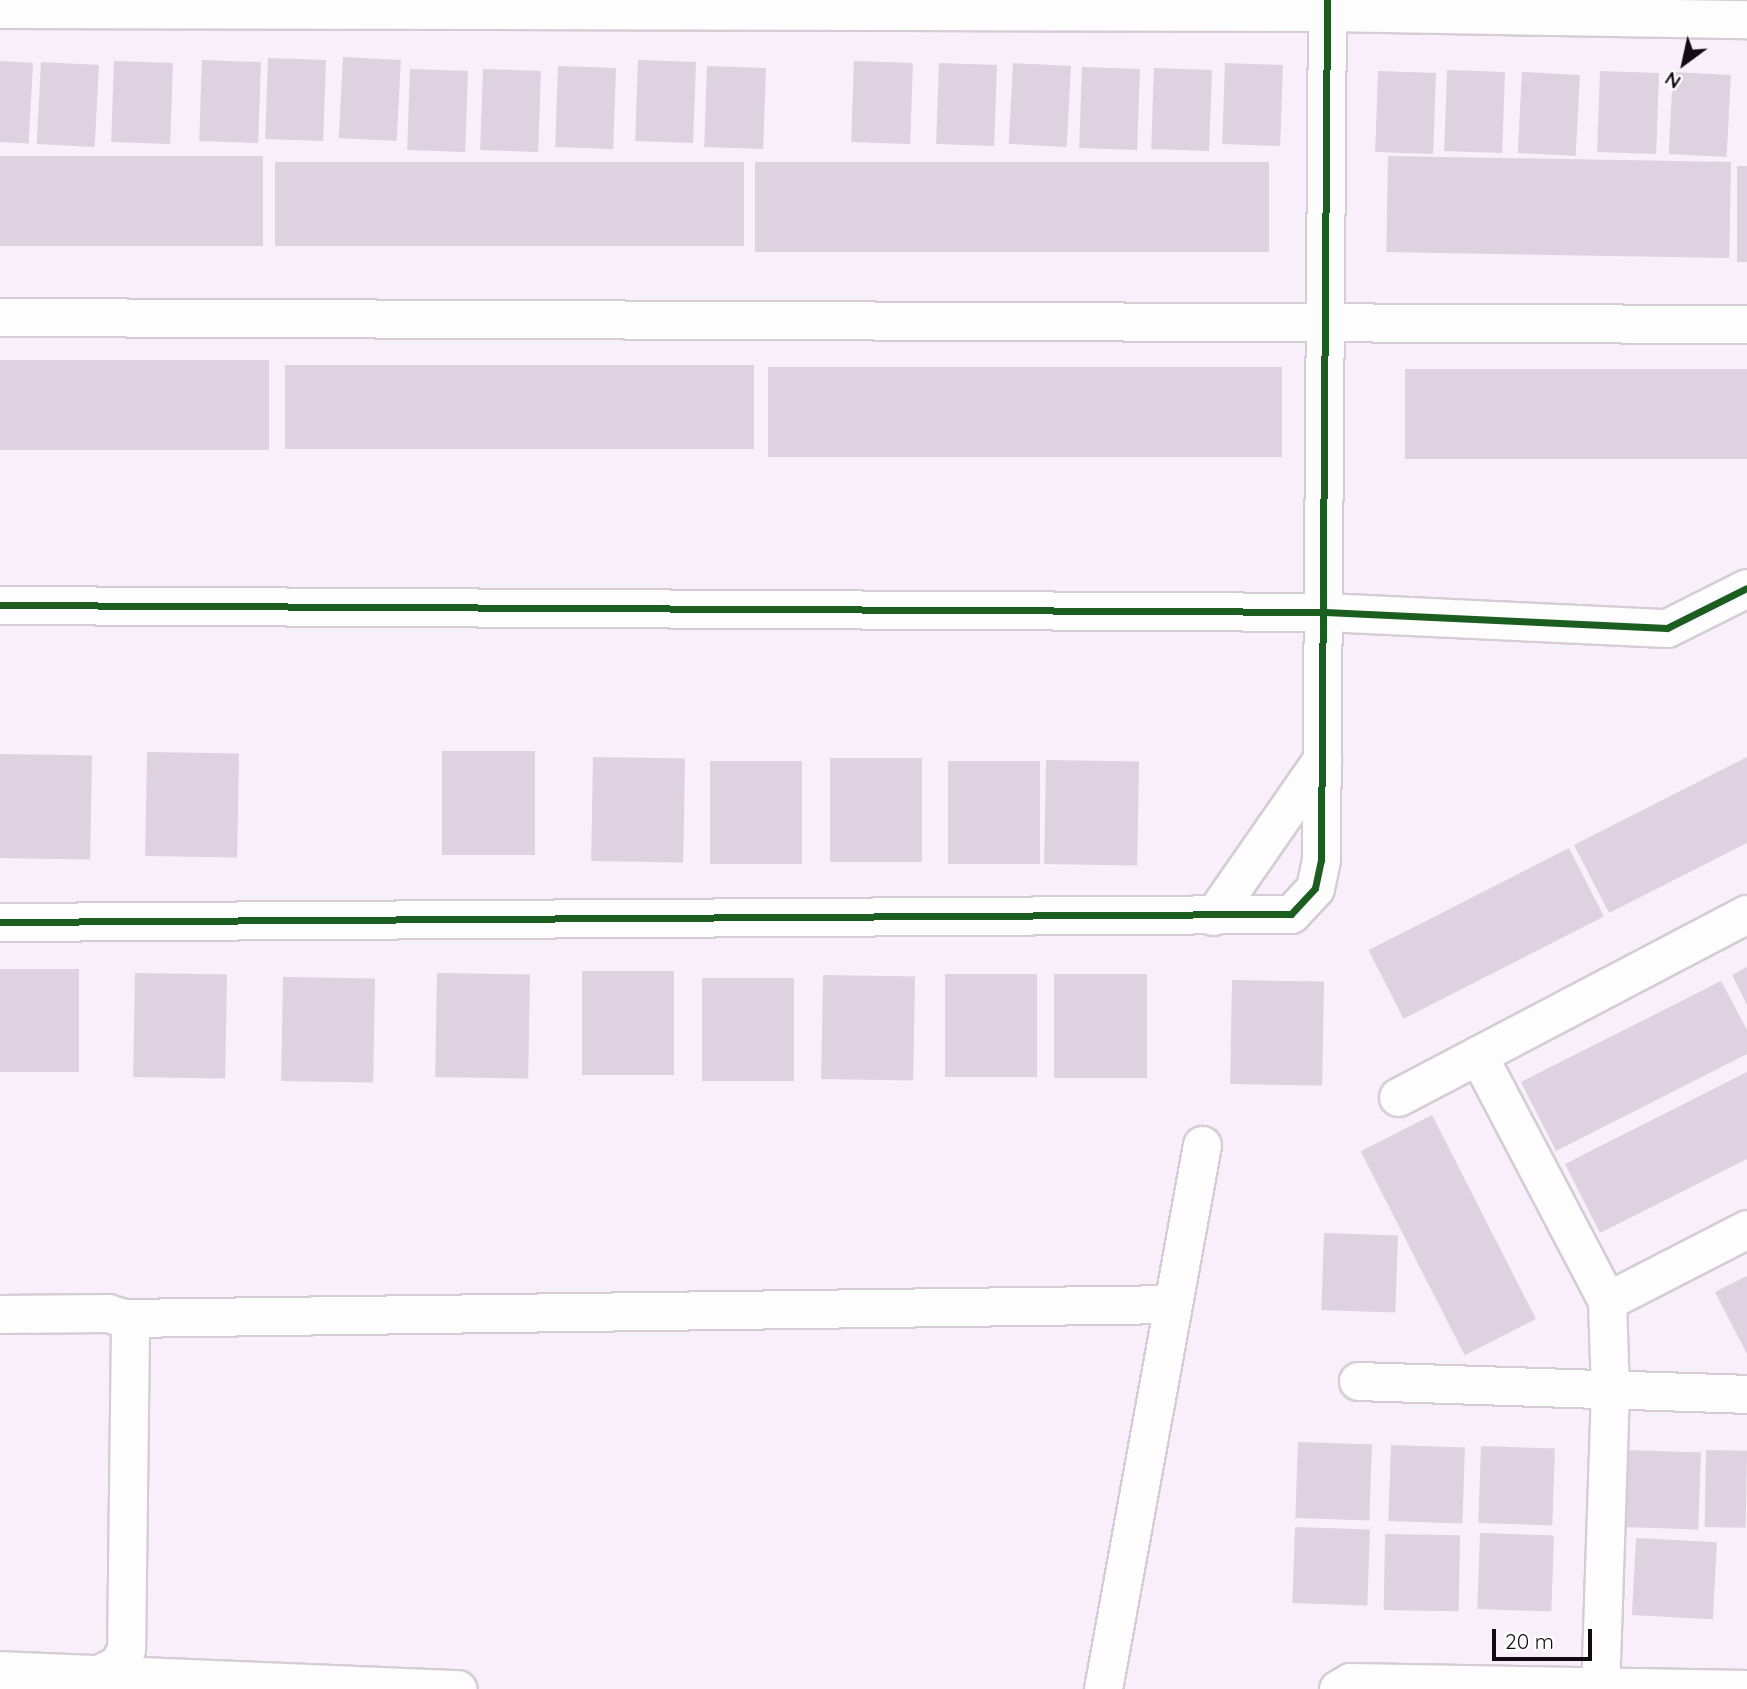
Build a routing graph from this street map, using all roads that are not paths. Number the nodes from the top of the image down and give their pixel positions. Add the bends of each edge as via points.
1 (1327, 6) edge
2 (0, 9) edge
3 (1747, 19) edge
4 (0, 317) edge
5 (1326, 323) junction
6 (1747, 324) edge
7 (1747, 588) edge
8 (0, 606) edge
9 (1325, 612) junction
10 (1322, 759) junction
11 (1747, 914) edge
12 (1213, 916) junction
13 (0, 922) edge
14 (1478, 1055) junction
15 (1398, 1097) dead end
16 (1202, 1145) dead end
17 (1747, 1229) edge
18 (1607, 1301) junction
19 (1172, 1304) junction
20 (0, 1314) edge
21 (123, 1318) junction
22 (1358, 1381) dead end
23 (1610, 1390) junction
24 (1747, 1395) edge
25 (0, 1671) edge
26 (102, 1672) junction
27 (1600, 1688) edge
28 (458, 1689) edge
29 (1103, 1689) edge
30 (1338, 1689) edge
31 (1747, 1689) edge

1 - 2 street
1 - 3 street
1 - 5 street
4 - 5 street
5 - 6 street
5 - 9 street
7 - 9 street via 1667,628
8 - 9 street
9 - 10 street
10 - 12 street
10 - 12 street via 1321,860 1315,888 1305,904 1291,914
11 - 14 street
12 - 13 street
14 - 15 street
14 - 18 street
16 - 19 street
17 - 18 street
18 - 23 street
19 - 21 street
19 - 29 street
20 - 21 street via 108,1313
21 - 26 street via 130,1328 126,1649 118,1665
22 - 23 street
23 - 24 street
23 - 27 street
25 - 26 street
26 - 28 street
27 - 30 street via 1350,1682
27 - 31 street

